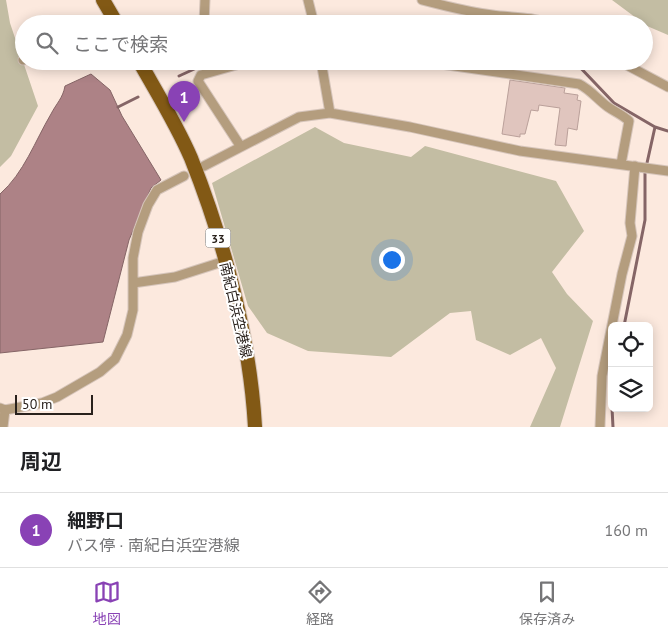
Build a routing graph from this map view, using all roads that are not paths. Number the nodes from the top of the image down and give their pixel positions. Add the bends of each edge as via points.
1 (103, 0) edge
2 (205, 0) edge
3 (308, 0) edge
4 (422, 0) edge
5 (112, 15) edge
6 (204, 15) edge
7 (312, 15) edge
8 (490, 15) edge
9 (144, 70) edge
10 (218, 70) edge
11 (323, 70) edge
12 (482, 70) edge
13 (636, 70) edge
14 (668, 87) edge
15 (330, 113) junction
16 (241, 147) junction
17 (621, 164) junction
18 (204, 166) dead end
19 (637, 166) junction
20 (668, 171) edge
21 (184, 176) dead end
22 (225, 261) junction
23 (133, 283) junction
24 (3, 409) edge
25 (3, 427) edge
26 (255, 427) edge
27 (600, 427) edge

1 - 5 main road
2 - 6 street
3 - 7 street
4 - 8 street
9 - 22 main road, 南紀白浜空港線 / 33 via 190,157
10 - 16 street via 200,75 198,81
11 - 15 street
12 - 17 street via 588,88 629,122
13 - 14 street
15 - 16 street via 299,117
15 - 17 street via 520,151
16 - 18 street
17 - 19 street
19 - 20 street
19 - 27 street via 630,223 632,236 602,376
21 - 23 street via 157,190 148,205 138,232
22 - 23 street via 175,277
22 - 26 main road, 南紀白浜空港線 / 33 via 242,327 253,392
23 - 24 street via 134,310 127,335 115,359 100,372 57,397 42,403
24 - 25 street

